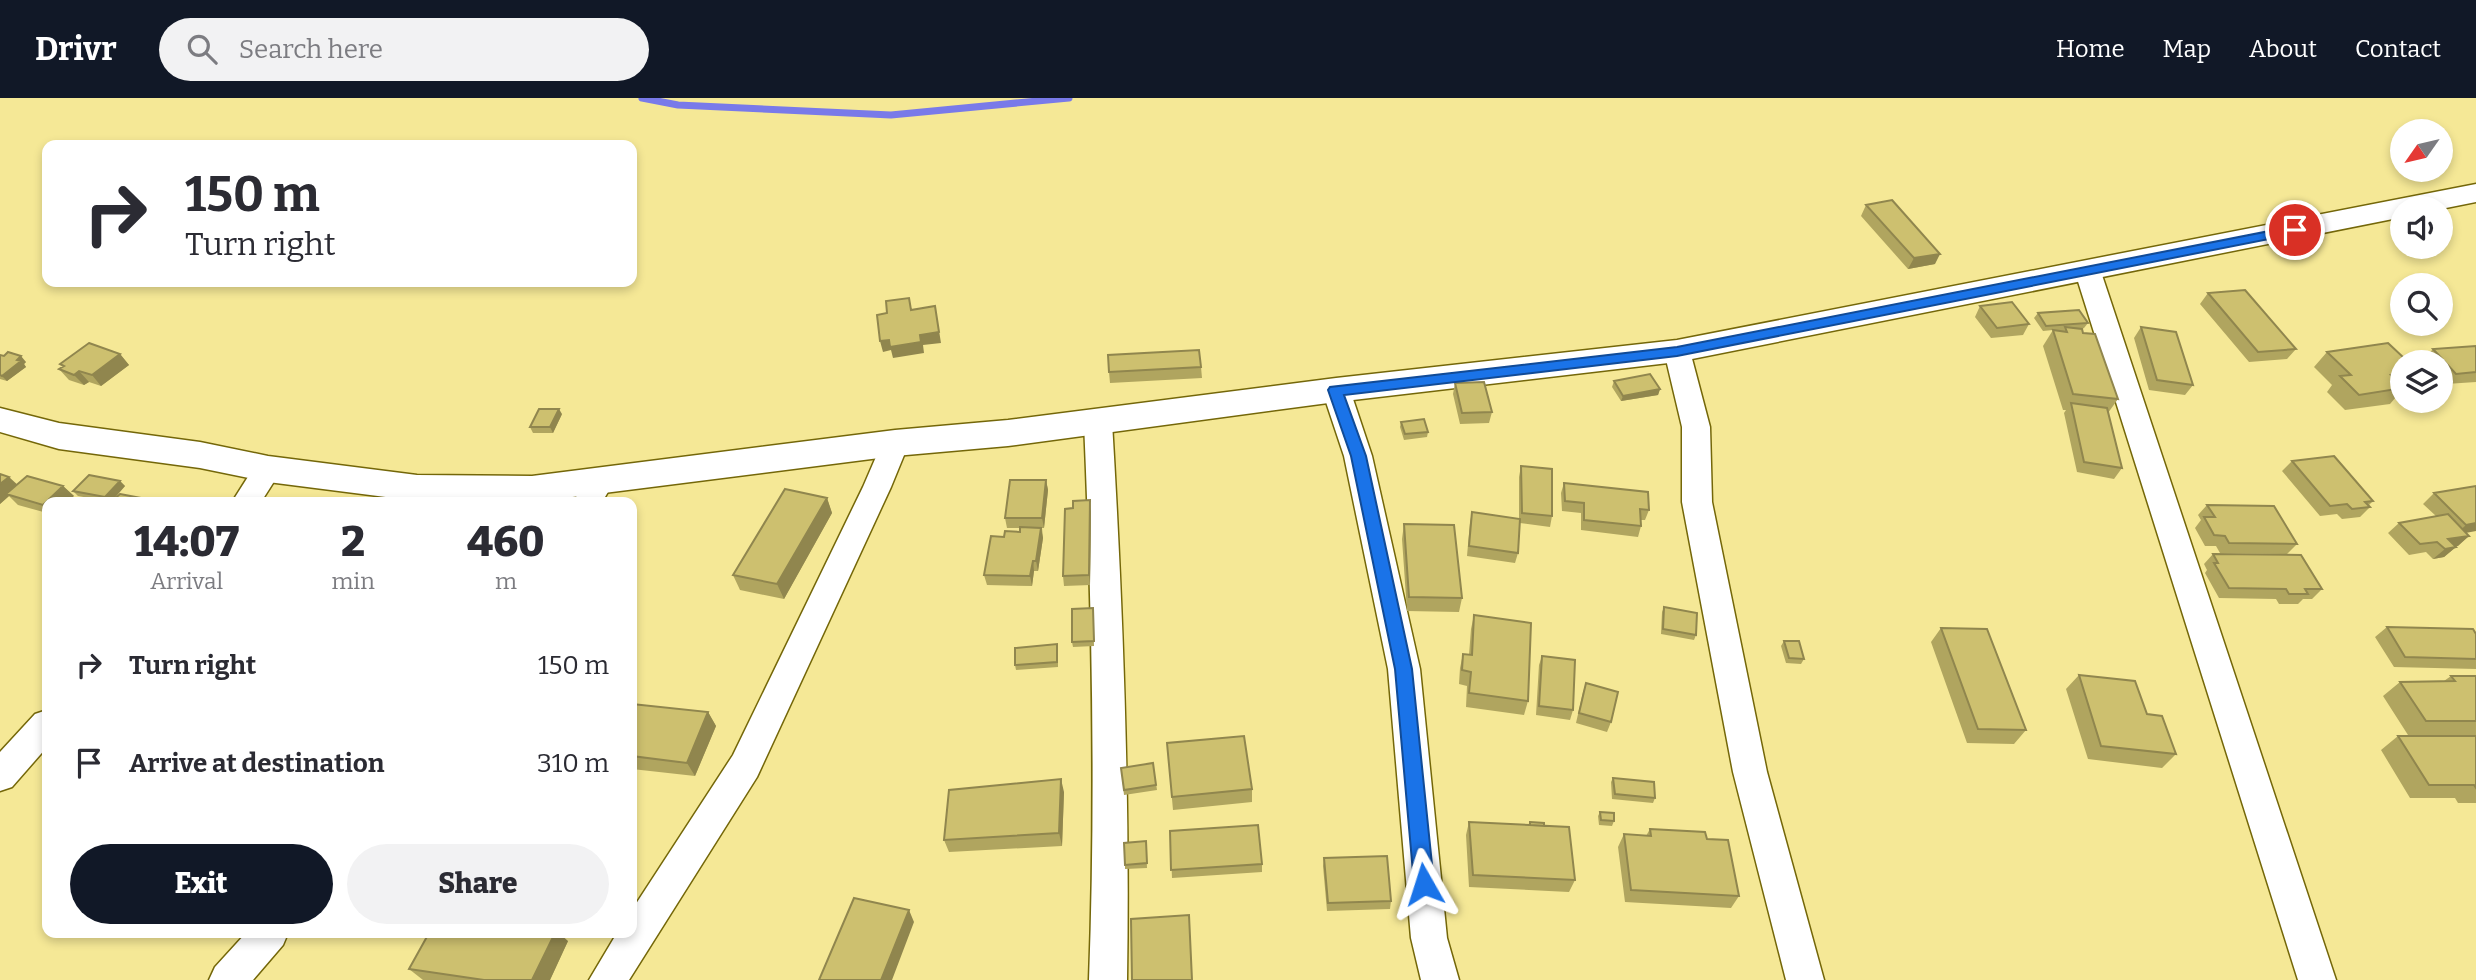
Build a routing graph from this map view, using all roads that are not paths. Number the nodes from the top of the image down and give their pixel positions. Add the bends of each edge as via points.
1 (2476, 192) edge
2 (2088, 272) junction
3 (1677, 351) junction
4 (1336, 390) junction
5 (0, 420) edge
6 (1098, 422) junction
7 (895, 443) junction
8 (268, 469) junction
9 (593, 492) edge
10 (530, 496) edge
11 (249, 497) edge
12 (42, 730) edge
13 (0, 776) edge
14 (637, 934) edge
15 (266, 938) edge
16 (635, 938) edge
17 (228, 980) edge
18 (608, 980) edge
19 (1108, 980) edge
20 (1440, 980) edge
21 (1805, 980) edge
22 (2317, 980) edge

1 - 2 street
2 - 3 street
2 - 22 street
3 - 4 street
3 - 21 street via 1696,427 1697,502 1747,759
4 - 6 street
4 - 20 street via 1359,456 1404,669 1429,938
5 - 8 street via 59,436
6 - 7 street
6 - 19 street via 1109,622
7 - 9 street
7 - 14 street via 745,765
8 - 10 street via 417,488
8 - 11 street
9 - 10 street
12 - 13 street
15 - 17 street
16 - 18 street

